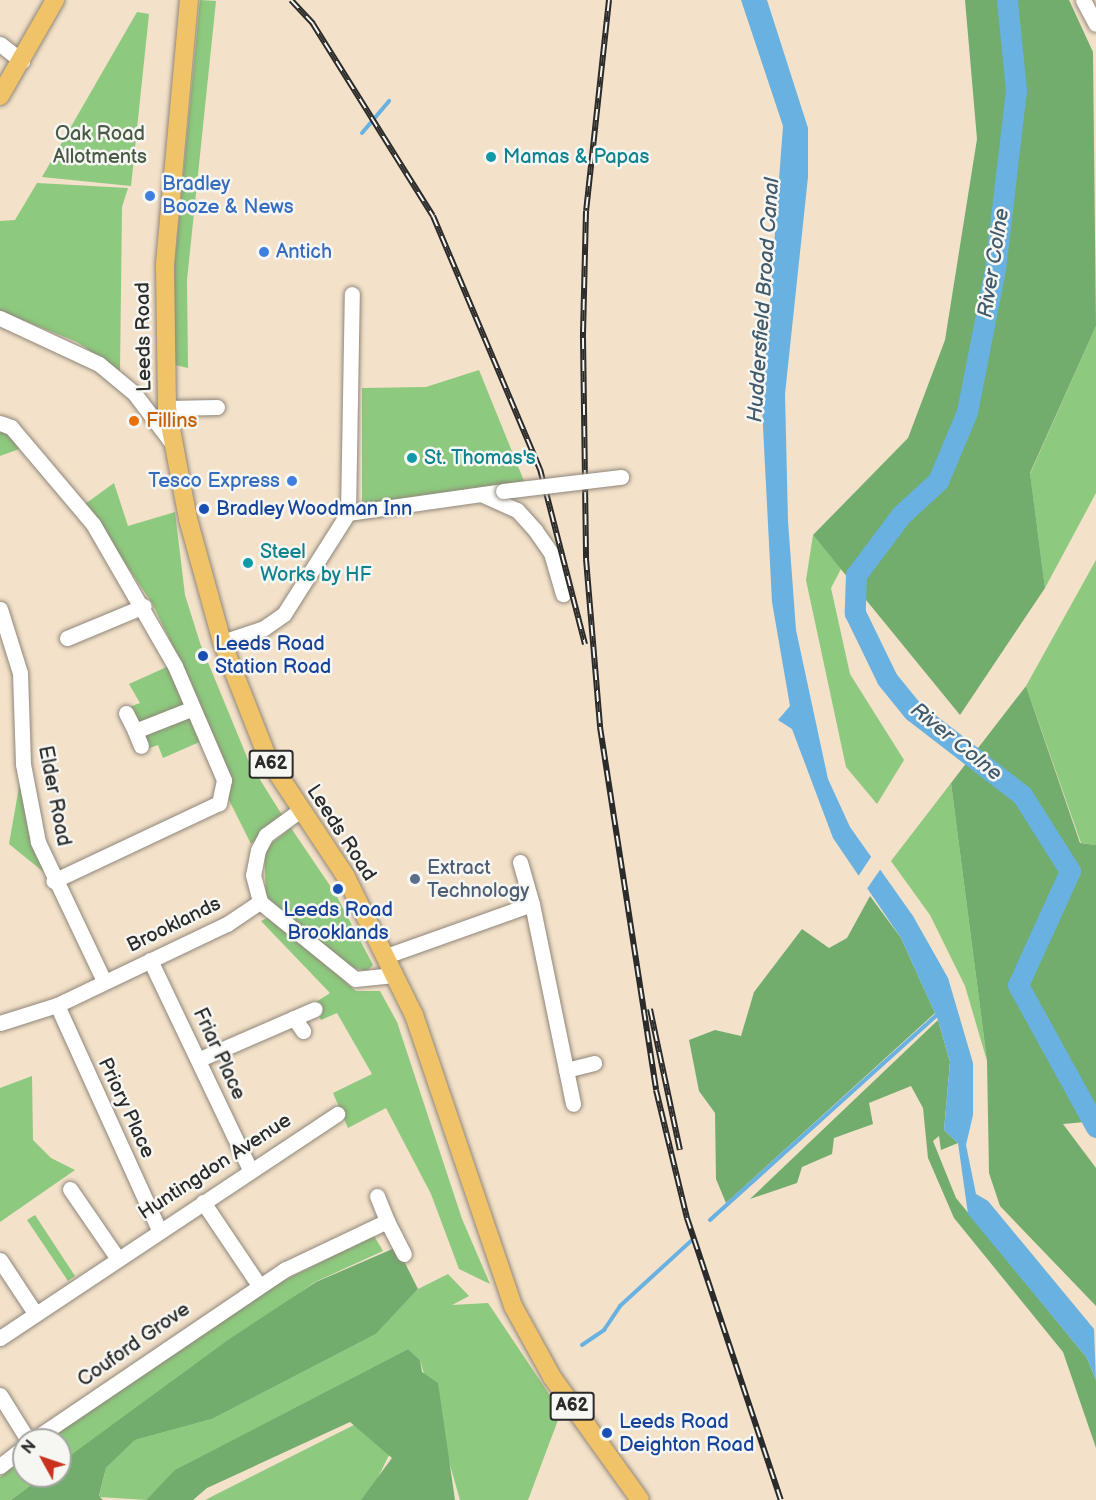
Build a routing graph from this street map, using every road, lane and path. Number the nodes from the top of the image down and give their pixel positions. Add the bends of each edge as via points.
1 (55, 0) edge
2 (189, 0) edge
3 (1083, 0) edge
4 (1096, 24) edge
5 (0, 44) edge
6 (22, 61) junction
7 (0, 96) edge
8 (352, 294) dead end
9 (0, 318) edge
10 (218, 407) dead end
11 (168, 408) junction
12 (0, 423) edge
13 (172, 442) junction
14 (621, 477) dead end
15 (483, 495) junction
16 (348, 513) junction
17 (563, 594) dead end
18 (144, 606) junction
19 (0, 609) edge
20 (67, 638) dead end
21 (222, 642) junction
22 (193, 708) junction
23 (126, 713) dead end
24 (135, 731) junction
25 (141, 746) dead end
26 (299, 811) junction
27 (520, 861) dead end
28 (53, 881) junction
29 (260, 902) junction
30 (532, 904) junction
31 (386, 956) junction
32 (150, 960) junction
33 (394, 975) junction
34 (104, 981) junction
35 (57, 1005) junction
36 (315, 1009) dead end
37 (0, 1023) edge
38 (200, 1059) junction
39 (594, 1063) dead end
40 (566, 1070) junction
41 (573, 1104) dead end
42 (337, 1114) dead end
43 (249, 1168) junction
44 (70, 1189) dead end
45 (377, 1196) dead end
46 (203, 1202) junction
47 (387, 1221) junction
48 (158, 1228) junction
49 (404, 1254) dead end
50 (116, 1256) junction
51 (0, 1260) edge
52 (258, 1284) junction
53 (35, 1313) junction
54 (0, 1338) edge
55 (0, 1395) edge
56 (21, 1428) edge
57 (50, 1428) edge
58 (12, 1456) edge
59 (0, 1466) edge
60 (640, 1500) edge

1 - 6 main road
2 - 11 main road, Leeds Road / A62 via 165,265
3 - 4 street
5 - 6 street
6 - 7 main road
8 - 16 street
9 - 13 street via 99,364 134,393
10 - 11 street
11 - 13 main road, Leeds Road / A62
12 - 18 street via 11,427 93,524
13 - 21 main road, Leeds Road / A62
14 - 15 street, bridge
15 - 16 street
15 - 17 street via 517,510 536,530 551,554
16 - 21 street via 284,614 264,628
18 - 20 street
18 - 22 street
19 - 28 street, Elder Road via 20,673 29,797
21 - 26 main road, Leeds Road / A62 via 249,719
22 - 24 street
22 - 28 street via 224,780 219,802
23 - 24 street
24 - 25 street
26 - 29 street via 266,835 258,850 253,874
26 - 31 main road, Leeds Road / A62 via 346,877
27 - 30 street
28 - 34 street, Elder Road
29 - 32 street, Brooklands
29 - 33 street via 355,979
30 - 31 street
30 - 40 street
31 - 33 main road, Leeds Road / A62
32 - 34 street, Brooklands
32 - 38 street, Friar Place
33 - 60 main road, Leeds Road / A62 via 465,1155 513,1306 552,1377
34 - 35 street, Brooklands
35 - 37 street, Brooklands
35 - 48 street, Priory Place
36 - 38 street via 299,1024
38 - 43 street, Friar Place
39 - 40 street
40 - 41 street
42 - 43 street, Huntingdon Avenue
43 - 46 street, Huntingdon Avenue
44 - 50 street
45 - 47 street
46 - 48 street, Huntingdon Avenue
46 - 52 street
47 - 49 street
47 - 52 street, Couford Grove
48 - 50 street, Huntingdon Avenue
50 - 53 street, Huntingdon Avenue
51 - 53 street
52 - 57 street, Couford Grove
53 - 54 street, Huntingdon Avenue
55 - 56 street
58 - 59 street

